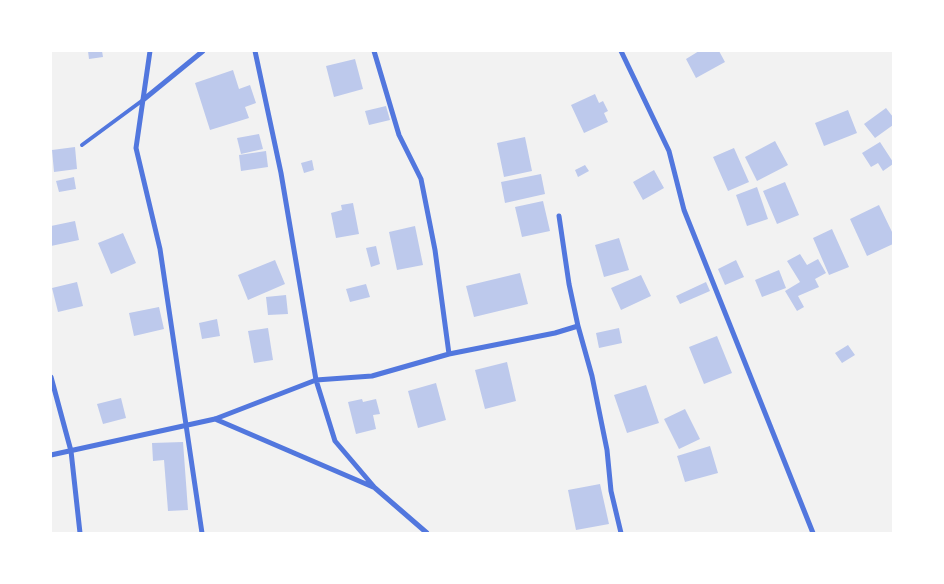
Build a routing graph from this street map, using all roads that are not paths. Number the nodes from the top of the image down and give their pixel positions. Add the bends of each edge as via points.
1 (150, 51) edge
2 (203, 51) edge
3 (255, 51) edge
4 (374, 51) edge
5 (621, 51) edge
6 (143, 100) junction
7 (82, 145) dead end
8 (559, 216) dead end
9 (578, 326) junction
10 (449, 354) junction
11 (51, 377) edge
12 (316, 380) junction
13 (215, 419) junction
14 (186, 424) junction
15 (71, 451) junction
16 (51, 455) edge
17 (376, 488) junction
18 (80, 533) edge
19 (202, 533) edge
20 (427, 533) edge
21 (621, 533) edge
22 (813, 533) edge

1 - 6 street
2 - 6 street
3 - 12 street
4 - 10 street via 399,135 421,179 435,250
5 - 22 street via 669,151 684,210
6 - 7 lane
6 - 14 street via 136,148 160,249
8 - 9 street
9 - 10 street
9 - 21 street via 592,376
10 - 12 street via 372,376
11 - 15 street
12 - 13 street
12 - 17 street via 336,442
13 - 14 street
13 - 17 street
14 - 15 street
14 - 19 street
15 - 16 street
15 - 18 street
17 - 20 street

